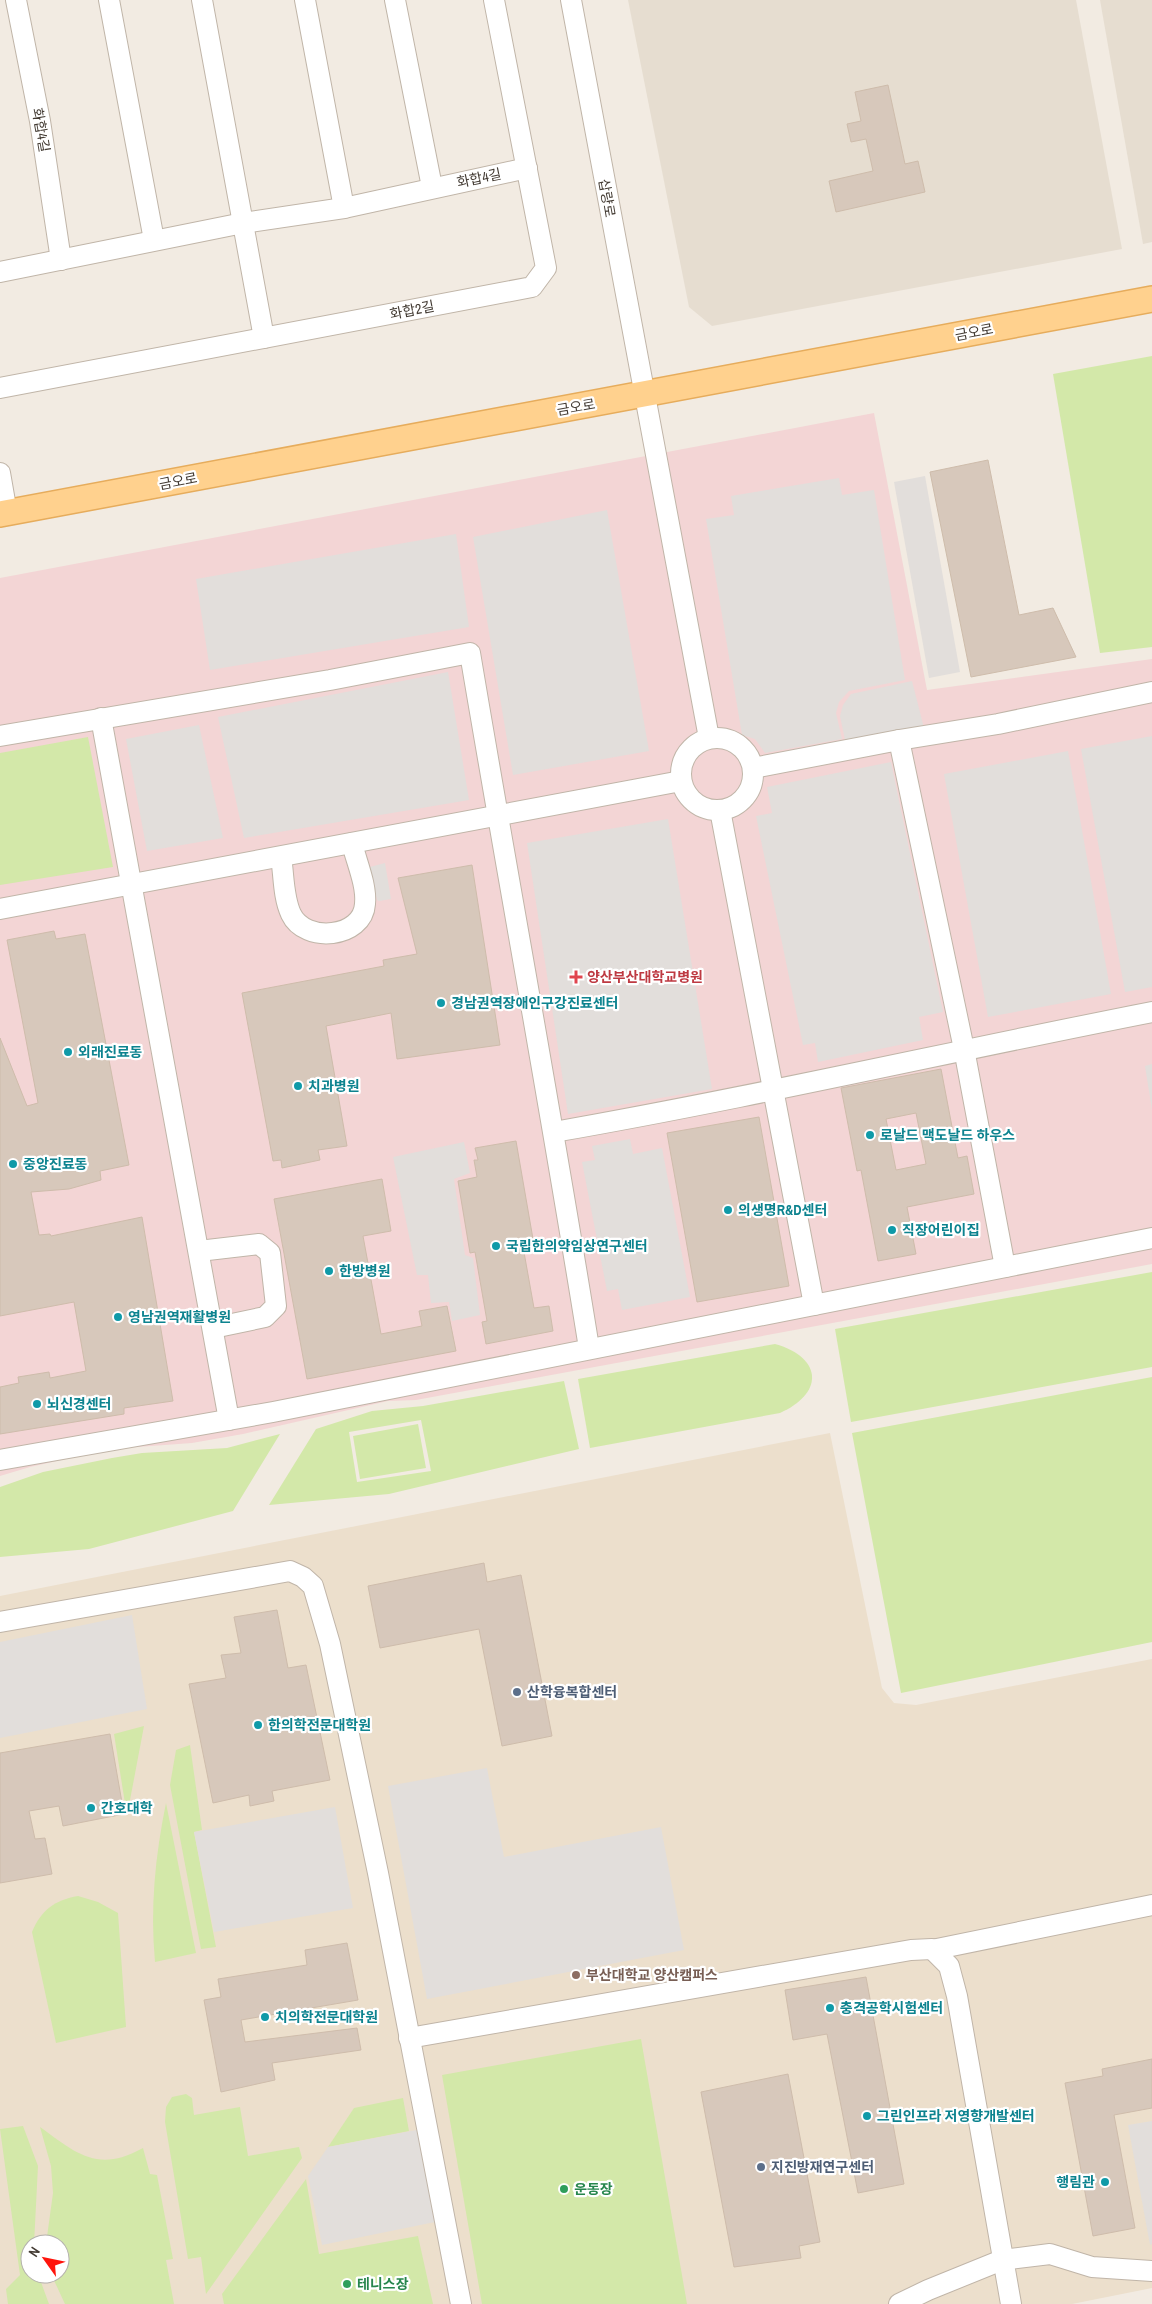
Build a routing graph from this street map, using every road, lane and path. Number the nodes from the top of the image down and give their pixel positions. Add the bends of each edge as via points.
1 (16, 0) edge
2 (109, 0) edge
3 (202, 0) edge
4 (305, 0) edge
5 (395, 0) edge
6 (494, 0) edge
7 (571, 0) edge
8 (527, 168) junction
9 (432, 187) junction
10 (344, 208) junction
11 (243, 223) junction
12 (154, 240) junction
13 (61, 260) junction
14 (0, 272) edge
15 (1152, 299) edge
16 (264, 338) junction
17 (0, 388) edge
18 (643, 395) junction
19 (0, 474) edge
20 (4, 514) edge
21 (1152, 692) edge
22 (101, 718) junction
23 (0, 736) edge
24 (709, 738) junction
25 (899, 740) junction
26 (753, 768) junction
27 (681, 781) junction
28 (720, 810) junction
29 (498, 815) junction
30 (352, 843) junction
31 (281, 857) junction
32 (130, 886) junction
33 (0, 909) edge
34 (1152, 1012) edge
35 (964, 1049) junction
36 (772, 1090) junction
37 (554, 1132) junction
38 (1152, 1238) edge
39 (199, 1251) junction
40 (1005, 1267) junction
41 (814, 1305) junction
42 (212, 1328) junction
43 (589, 1348) junction
44 (229, 1420) junction
45 (0, 1460) edge
46 (0, 1622) edge
47 (1152, 1906) edge
48 (932, 1950) junction
49 (409, 2038) junction
50 (1002, 2260) junction
51 (1152, 2271) edge
52 (461, 2304) edge
53 (899, 2304) edge
54 (1011, 2304) edge

1 - 13 street, 화합4길 via 40,121
2 - 12 street
3 - 11 street
4 - 10 street
5 - 9 street
6 - 8 street, 화합2길
7 - 18 street, 삽량로
8 - 9 street, 화합4길
8 - 16 street, 화합2길 via 546,268 532,287
9 - 10 street, 화합4길
10 - 11 street, 화합4길
11 - 12 street, 화합4길
11 - 16 street
12 - 13 street, 화합4길
13 - 14 street, 화합4길
15 - 18 main road, 금오로
16 - 17 street, 화합2길
18 - 20 main road, 금오로
18 - 24 street, 삽량로
19 - 20 street
21 - 25 street via 998,724
22 - 23 street
22 - 29 street via 470,653
22 - 32 street
24 - 26 street via 732,740 746,752
24 - 27 street via 698,742 687,754
25 - 26 street
25 - 35 street
26 - 28 street via 753,780 741,801
27 - 28 street via 691,799 709,809
27 - 29 street
28 - 36 street
29 - 30 street
29 - 37 street
30 - 31 street
30 - 31 street via 365,904 362,914 349,927 327,935 301,926 292,916 285,894
31 - 32 street
32 - 33 street
32 - 39 street
34 - 35 street
35 - 36 street
35 - 40 street
36 - 37 street
36 - 41 street
37 - 43 street
38 - 40 street
39 - 42 street
39 - 42 street via 259,1244 270,1253 276,1306 265,1317
40 - 41 street
41 - 43 street
42 - 44 street
43 - 44 street
44 - 45 street
46 - 49 street via 290,1571 313,1586 330,1644
47 - 48 street
48 - 49 street via 911,1950
48 - 50 street via 949,1966 957,1996
49 - 52 street
50 - 51 street via 1050,2254 1092,2267
50 - 53 street
50 - 54 street

